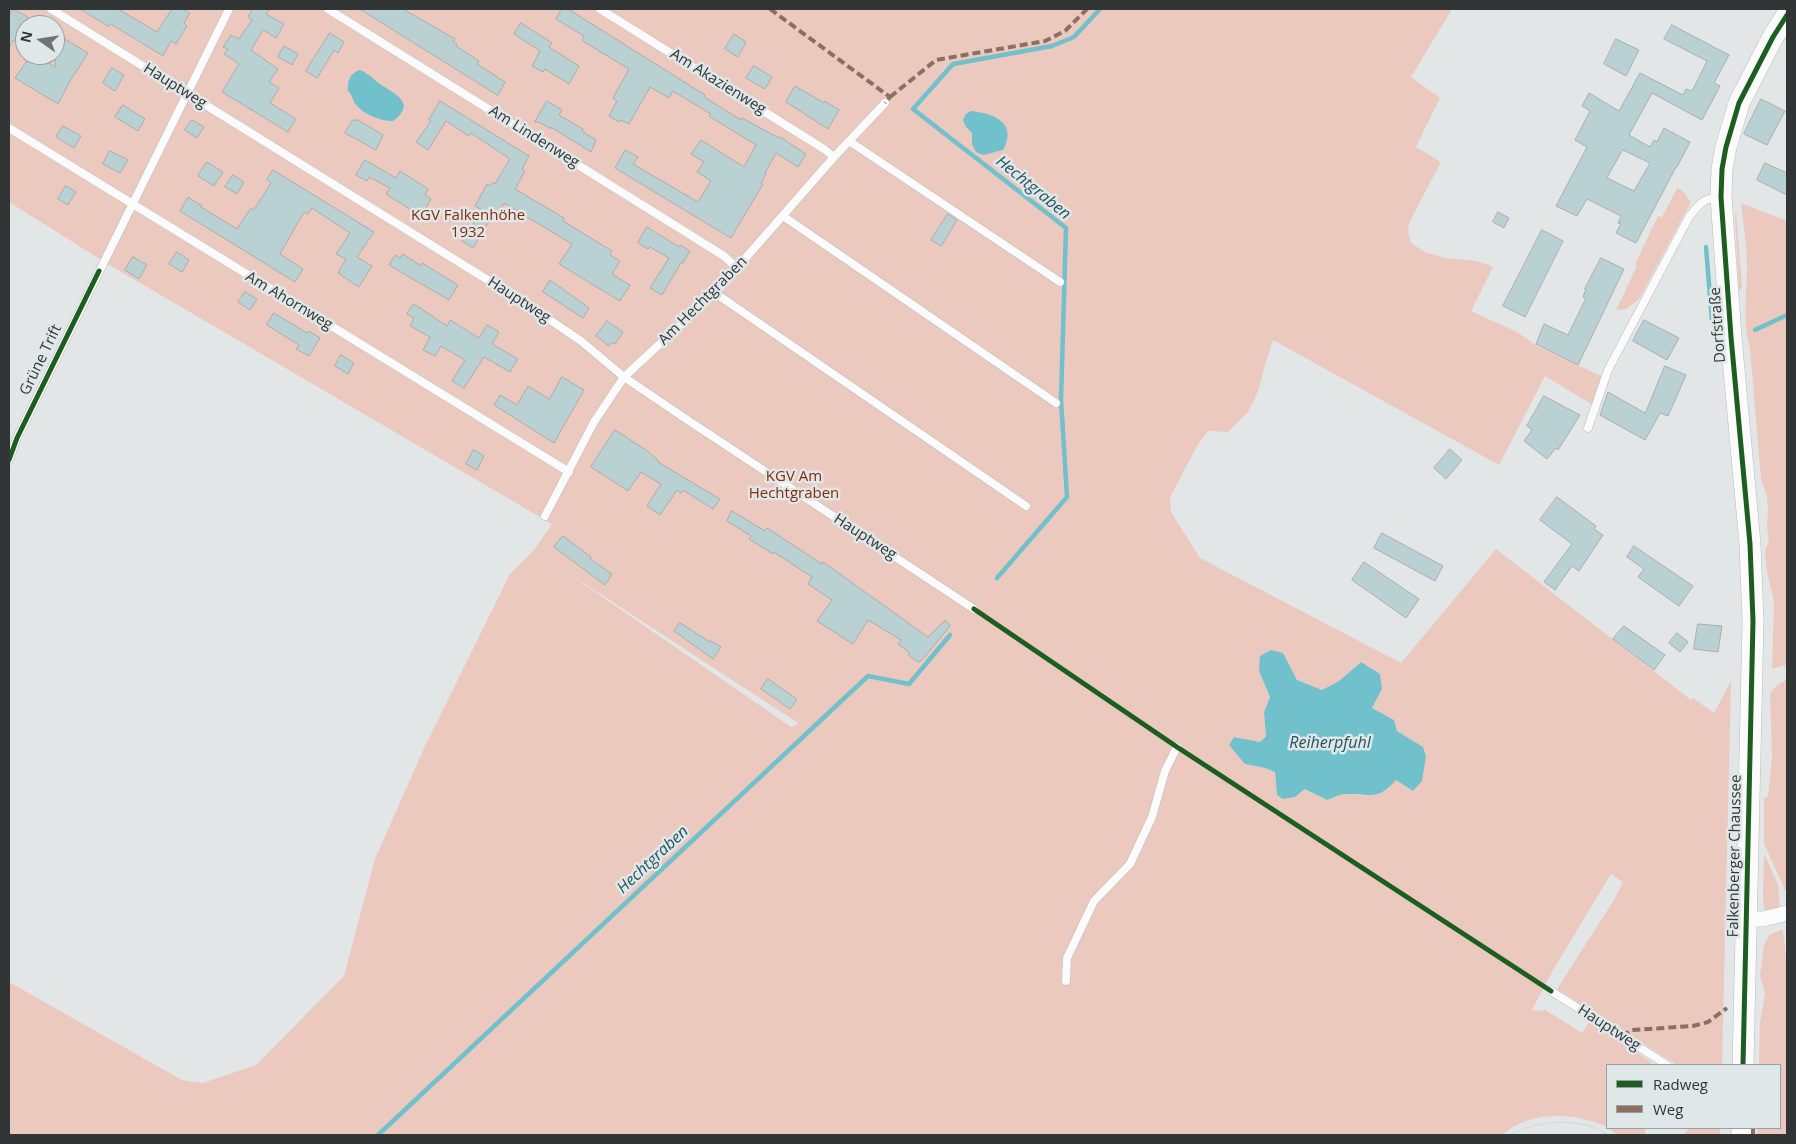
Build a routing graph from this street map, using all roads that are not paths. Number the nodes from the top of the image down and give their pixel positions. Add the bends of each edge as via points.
1 (51, 9) edge
2 (229, 9) edge
3 (328, 9) edge
4 (600, 9) edge
5 (1787, 15) edge
6 (187, 93) junction
7 (885, 102) dead end
8 (9, 128) edge
9 (849, 141) junction
10 (834, 157) junction
11 (1721, 196) junction
12 (131, 204) junction
13 (782, 216) junction
14 (738, 269) junction
15 (1060, 282) dead end
16 (715, 293) junction
17 (624, 377) junction
18 (1056, 403) dead end
19 (1588, 428) dead end
20 (9, 460) edge
21 (569, 472) junction
22 (1026, 506) dead end
23 (545, 516) dead end
24 (974, 608) dead end
25 (1752, 648) joint
26 (1177, 747) dead end
27 (1787, 912) edge
28 (1746, 919) junction
29 (1066, 981) dead end
30 (1551, 991) dead end
31 (1665, 1064) edge
32 (1743, 1064) edge

1 - 6 lane, Hauptweg
2 - 6 lane, Grüne Trift
3 - 14 lane, Am Lindenweg via 724,256
4 - 10 lane, Am Akazienweg
5 - 11 main road, Dorfstraße via 1752,75 1737,110 1726,147
6 - 12 lane, Grüne Trift
6 - 17 lane, Hauptweg via 528,305 582,341
7 - 9 lane, Am Hechtgraben
8 - 12 lane, Am Ahornweg
9 - 10 lane, Am Hechtgraben
9 - 15 lane
10 - 13 lane, Am Hechtgraben
11 - 19 lane via 1707,198 1689,218 1608,370
11 - 25 main road, Dorfstraße via 1750,544
12 - 20 lane, Grüne Trift
12 - 21 lane, Am Ahornweg
13 - 14 lane, Am Hechtgraben
13 - 18 lane
14 - 16 lane, Am Hechtgraben
16 - 17 lane, Am Hechtgraben
16 - 22 lane
17 - 21 lane, Am Hechtgraben via 594,422
17 - 24 lane, Hauptweg
21 - 23 lane, Am Hechtgraben
25 - 28 main road, Falkenberger Chaussee
26 - 29 lane via 1152,818 1130,864 1094,901 1067,958
27 - 28 street via 1763,919
28 - 32 main road, Falkenberger Chaussee
30 - 31 lane, Hauptweg

